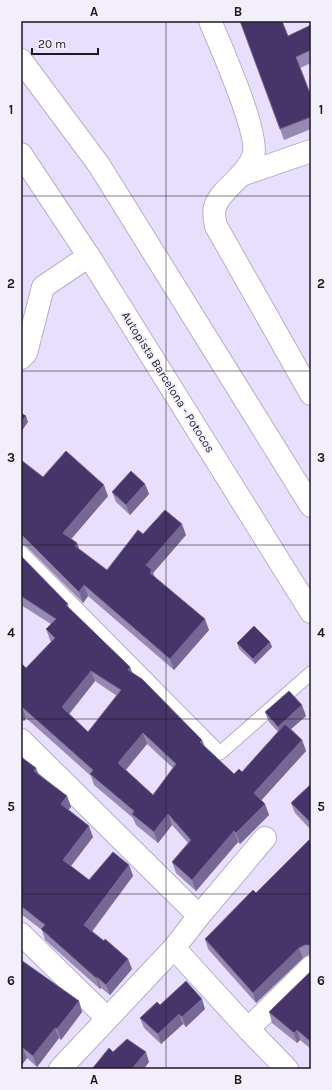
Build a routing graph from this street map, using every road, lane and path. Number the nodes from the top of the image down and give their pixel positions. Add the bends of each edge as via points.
1 (210, 21) edge
2 (21, 60) edge
3 (311, 150) edge
4 (21, 154) edge
5 (244, 174) junction
6 (89, 256) junction
7 (23, 352) edge
8 (311, 394) edge
9 (311, 506) edge
10 (21, 552) edge
11 (311, 612) edge
12 (311, 673) edge
13 (21, 740) edge
14 (265, 838) dead end
15 (199, 916) junction
16 (21, 934) edge
17 (174, 948) junction
18 (311, 967) edge
19 (107, 1018) junction
20 (248, 1030) junction
21 (60, 1069) edge
22 (287, 1069) edge

1 - 5 street via 253,136 254,155
2 - 9 street via 98,165
3 - 5 street
4 - 6 street, Autopista Barcelona - Potocos
5 - 8 street via 227,189 215,208 216,226
6 - 7 street via 43,287
6 - 11 street, Autopista Barcelona - Potocos
10 - 12 lane via 220,753
13 - 15 street
14 - 15 street
15 - 17 street
16 - 19 street
17 - 19 street
17 - 20 street
18 - 20 street
19 - 21 street
20 - 22 street

